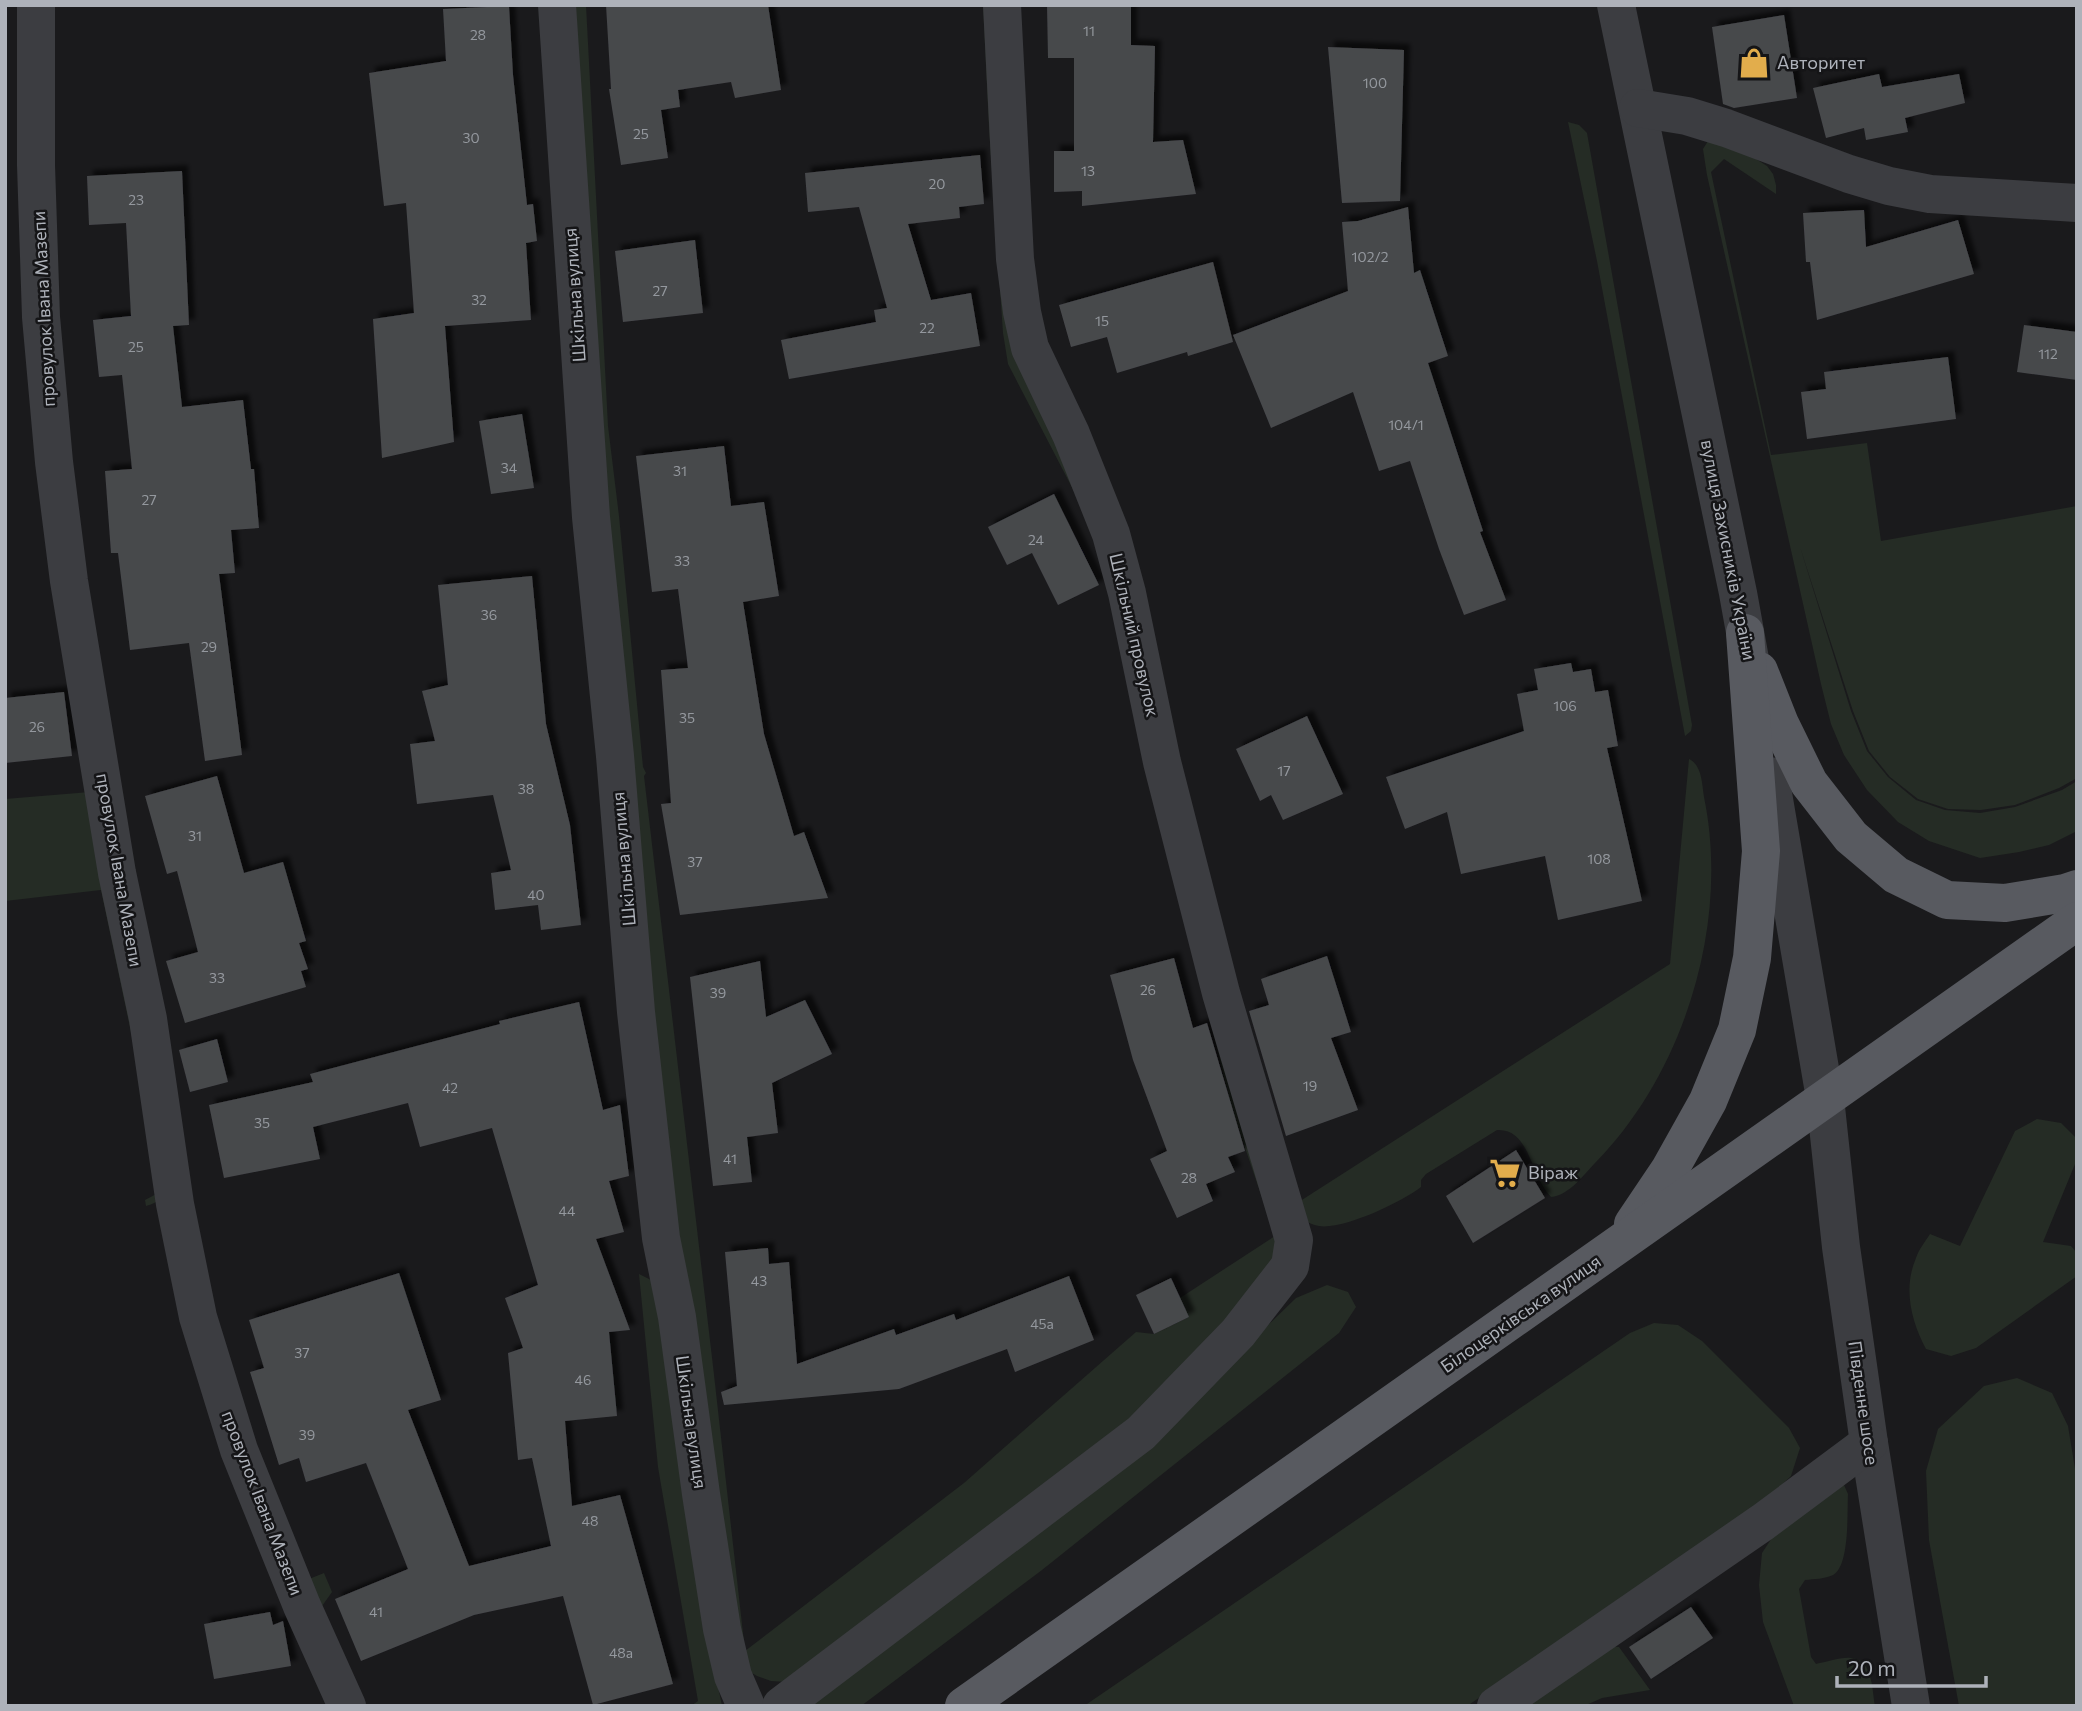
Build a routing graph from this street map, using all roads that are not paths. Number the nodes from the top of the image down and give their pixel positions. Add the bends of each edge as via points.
1 (36, 5) edge
2 (557, 5) edge
3 (1002, 5) edge
4 (1616, 5) edge
5 (1638, 107) junction
6 (2077, 203) edge
7 (1745, 633) junction
8 (2077, 889) edge
9 (2077, 921) edge
10 (1825, 1098) junction
11 (1620, 1245) junction
12 (1869, 1443) junction
13 (347, 1706) edge
14 (746, 1706) edge
15 (781, 1706) edge
16 (964, 1706) edge
17 (1496, 1706) edge
18 (1911, 1706) edge

1 - 13 street, провулок Івана Мазепи via 40,303 54,462 69,581 117,873 148,1019 175,1204 198,1317 239,1450
2 - 14 street, Шкільна вулиця via 591,517 661,1238 677,1317 722,1629
3 - 15 street, Шкільний провулок via 1021,312 1030,348 1111,534 1211,954 1294,1240 1290,1266 1238,1333 1141,1433
4 - 5 street, вулиця Захисників України
5 - 6 street via 1687,116 1889,186 1930,194
5 - 7 street, вулиця Захисників України
7 - 8 main road via 1780,724 1809,783 1851,837 1896,875 1947,900 2005,903
7 - 10 street, вулиця Захисників України
7 - 11 main road via 1761,851 1752,958 1737,1030 1708,1101
9 - 10 main road, Білоцерківська вулиця
10 - 11 main road, Білоцерківська вулиця
10 - 12 street, Південне шосе
11 - 16 main road, Білоцерківська вулиця
12 - 17 street
12 - 18 street, Південне шосе

